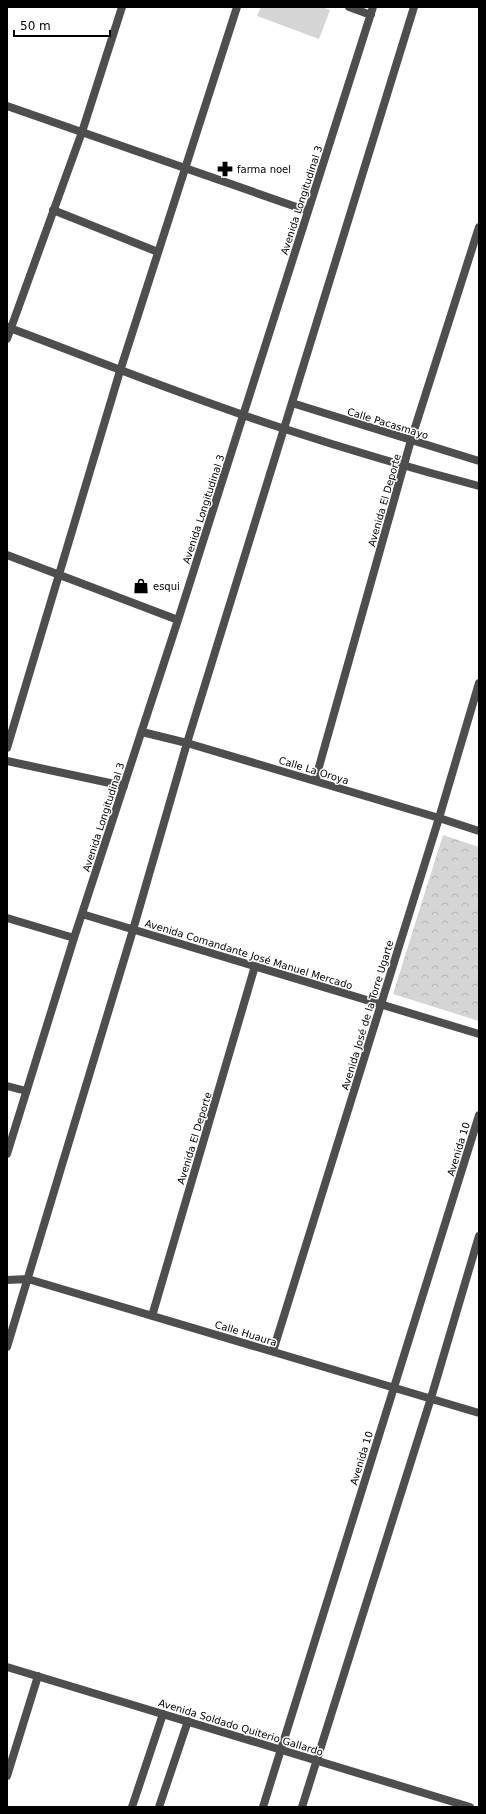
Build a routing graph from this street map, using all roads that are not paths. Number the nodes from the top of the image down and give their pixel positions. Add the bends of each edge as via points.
1 (122, 7) edge
2 (237, 7) edge
3 (349, 7) edge
4 (373, 7) edge
5 (414, 7) edge
6 (370, 15) junction
7 (7, 106) edge
8 (82, 132) junction
9 (184, 168) junction
10 (53, 210) junction
11 (308, 211) junction
12 (479, 227) edge
13 (158, 252) junction
14 (9, 327) edge
15 (7, 339) edge
16 (120, 370) junction
17 (292, 403) junction
18 (244, 414) junction
19 (284, 429) junction
20 (411, 440) junction
21 (479, 461) edge
22 (404, 466) junction
23 (479, 486) edge
24 (7, 555) edge
25 (59, 575) junction
26 (178, 620) junction
27 (479, 683) edge
28 (142, 732) junction
29 (187, 743) junction
30 (7, 748) edge
31 (7, 760) edge
32 (314, 781) junction
33 (124, 786) junction
34 (439, 818) junction
35 (479, 831) edge
36 (82, 914) junction
37 (7, 918) edge
38 (133, 930) junction
39 (74, 938) junction
40 (256, 966) junction
41 (380, 1004) junction
42 (479, 1034) edge
43 (7, 1086) edge
44 (26, 1092) junction
45 (479, 1115) edge
46 (10, 1134) edge
47 (7, 1154) edge
48 (479, 1236) edge
49 (28, 1279) junction
50 (7, 1280) edge
51 (152, 1316) junction
52 (7, 1347) edge
53 (273, 1352) junction
54 (393, 1387) junction
55 (431, 1398) junction
56 (479, 1413) edge
57 (7, 1667) edge
58 (38, 1676) junction
59 (163, 1714) junction
60 (188, 1721) junction
61 (281, 1750) junction
62 (317, 1760) junction
63 (7, 1776) edge
64 (132, 1807) edge
65 (159, 1807) edge
66 (263, 1807) edge
67 (302, 1807) edge
68 (470, 1807) edge

1 - 8 street
2 - 9 street
3 - 6 street
4 - 6 street, Avenida Longitudinal 3
5 - 17 street
6 - 11 street, Avenida Longitudinal 3
7 - 8 street
8 - 9 street
8 - 10 street
9 - 11 street
9 - 13 street
10 - 13 street
10 - 14 street
11 - 18 street, Avenida Longitudinal 3
12 - 20 street, Avenida El Deporte
13 - 16 street
14 - 15 street
14 - 16 street
16 - 18 street
16 - 25 street
17 - 19 street
17 - 20 street, Calle Pacasmayo
18 - 19 street
18 - 26 street, Avenida Longitudinal 3
19 - 22 street
19 - 29 street
20 - 21 street, Calle Pacasmayo
20 - 22 street, Avenida El Deporte
22 - 23 street
22 - 32 street, Avenida El Deporte
24 - 25 street
25 - 26 street
25 - 30 street
26 - 28 street, Avenida Longitudinal 3
27 - 34 street, Avenida José de la Torre Ugarte
28 - 29 street, Calle La Oroya
28 - 33 street, Avenida Longitudinal 3
29 - 32 street, Calle La Oroya
29 - 38 street
31 - 33 street
32 - 34 street, Calle La Oroya
33 - 36 street, Avenida Longitudinal 3
34 - 35 street, Calle La Oroya
34 - 41 street, Avenida José de la Torre Ugarte
36 - 38 street, Avenida Comandante José Manuel Mercado
36 - 39 street, Avenida Longitudinal 3
37 - 39 street
38 - 40 street, Avenida Comandante José Manuel Mercado
38 - 49 street
39 - 44 street, Avenida Longitudinal 3
40 - 41 street, Avenida Comandante José Manuel Mercado
40 - 51 street, Avenida El Deporte
41 - 42 street, Avenida Comandante José Manuel Mercado
41 - 53 street, Avenida José de la Torre Ugarte
43 - 44 street
44 - 46 street, Avenida Longitudinal 3
45 - 54 street, Avenida 10
46 - 47 street, Avenida Longitudinal 3
48 - 55 street
49 - 50 street, Calle Huaura
49 - 51 street, Calle Huaura
49 - 52 street
51 - 53 street, Calle Huaura
53 - 54 street, Calle Huaura
54 - 55 street, Calle Huaura
54 - 61 street, Avenida 10
55 - 56 street, Calle Huaura
55 - 62 street
57 - 58 street, Avenida Soldado Quiterio Gallardo
58 - 59 street, Avenida Soldado Quiterio Gallardo
58 - 63 street
59 - 60 street, Avenida Soldado Quiterio Gallardo
59 - 64 street
60 - 61 street, Avenida Soldado Quiterio Gallardo
60 - 65 street
61 - 62 street, Avenida Soldado Quiterio Gallardo
61 - 66 street, Avenida 10
62 - 67 street
62 - 68 street, Avenida Soldado Quiterio Gallardo

